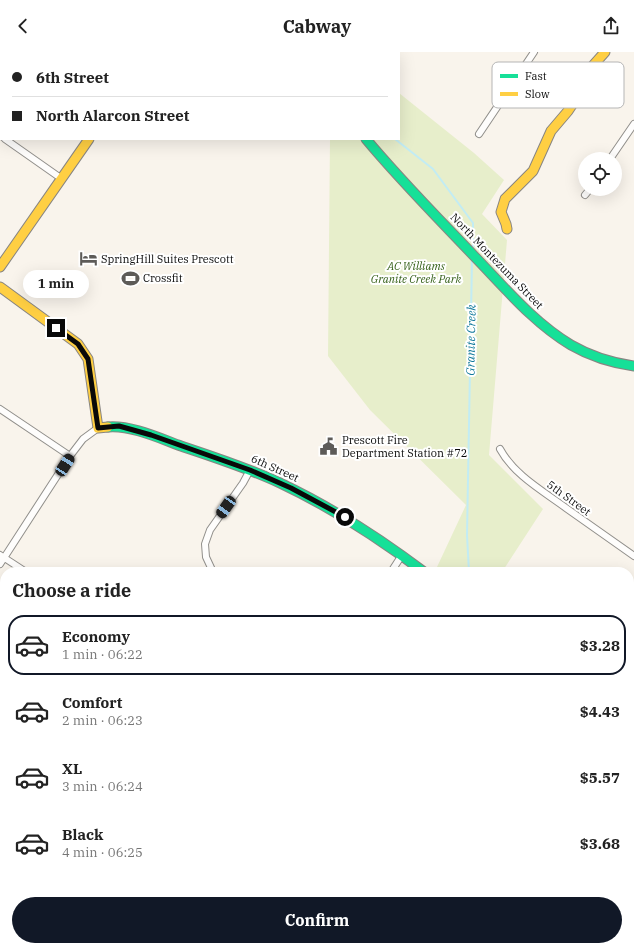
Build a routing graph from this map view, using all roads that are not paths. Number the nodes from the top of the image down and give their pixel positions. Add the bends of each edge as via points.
1 (534, 52) edge
2 (605, 52) edge
3 (527, 62) edge
4 (596, 62) edge
5 (496, 108) edge
6 (570, 108) edge
7 (634, 124) edge
8 (479, 134) dead end
9 (6, 140) edge
10 (89, 140) edge
11 (367, 140) edge
12 (615, 152) edge
13 (62, 179) junction
14 (507, 229) dead end
15 (0, 267) edge
16 (0, 287) edge
17 (634, 366) edge
18 (0, 409) edge
19 (98, 428) junction
20 (500, 449) dead end
21 (70, 456) junction
22 (250, 470) junction
23 (402, 555) junction
24 (2, 556) edge
25 (634, 556) edge
26 (0, 564) edge
27 (18, 567) edge
28 (210, 567) edge
29 (394, 567) edge
30 (418, 567) edge

1 - 3 street
2 - 4 street
5 - 8 street
6 - 14 street via 550,132 531,174 510,193 501,209
7 - 12 street
9 - 13 street
10 - 13 street
11 - 17 street, North Montezuma Street via 408,187 544,326 572,345 596,356
13 - 15 street
16 - 19 street via 78,344 88,359
18 - 21 street
19 - 21 street via 83,439
19 - 22 street, 6th Street via 119,426
20 - 25 street, 5th Street via 506,459 526,479
21 - 24 street
22 - 23 street, 6th Street via 334,511
22 - 28 street via 210,530 205,544
23 - 29 street
23 - 30 street, 6th Street
24 - 26 street
24 - 27 street

